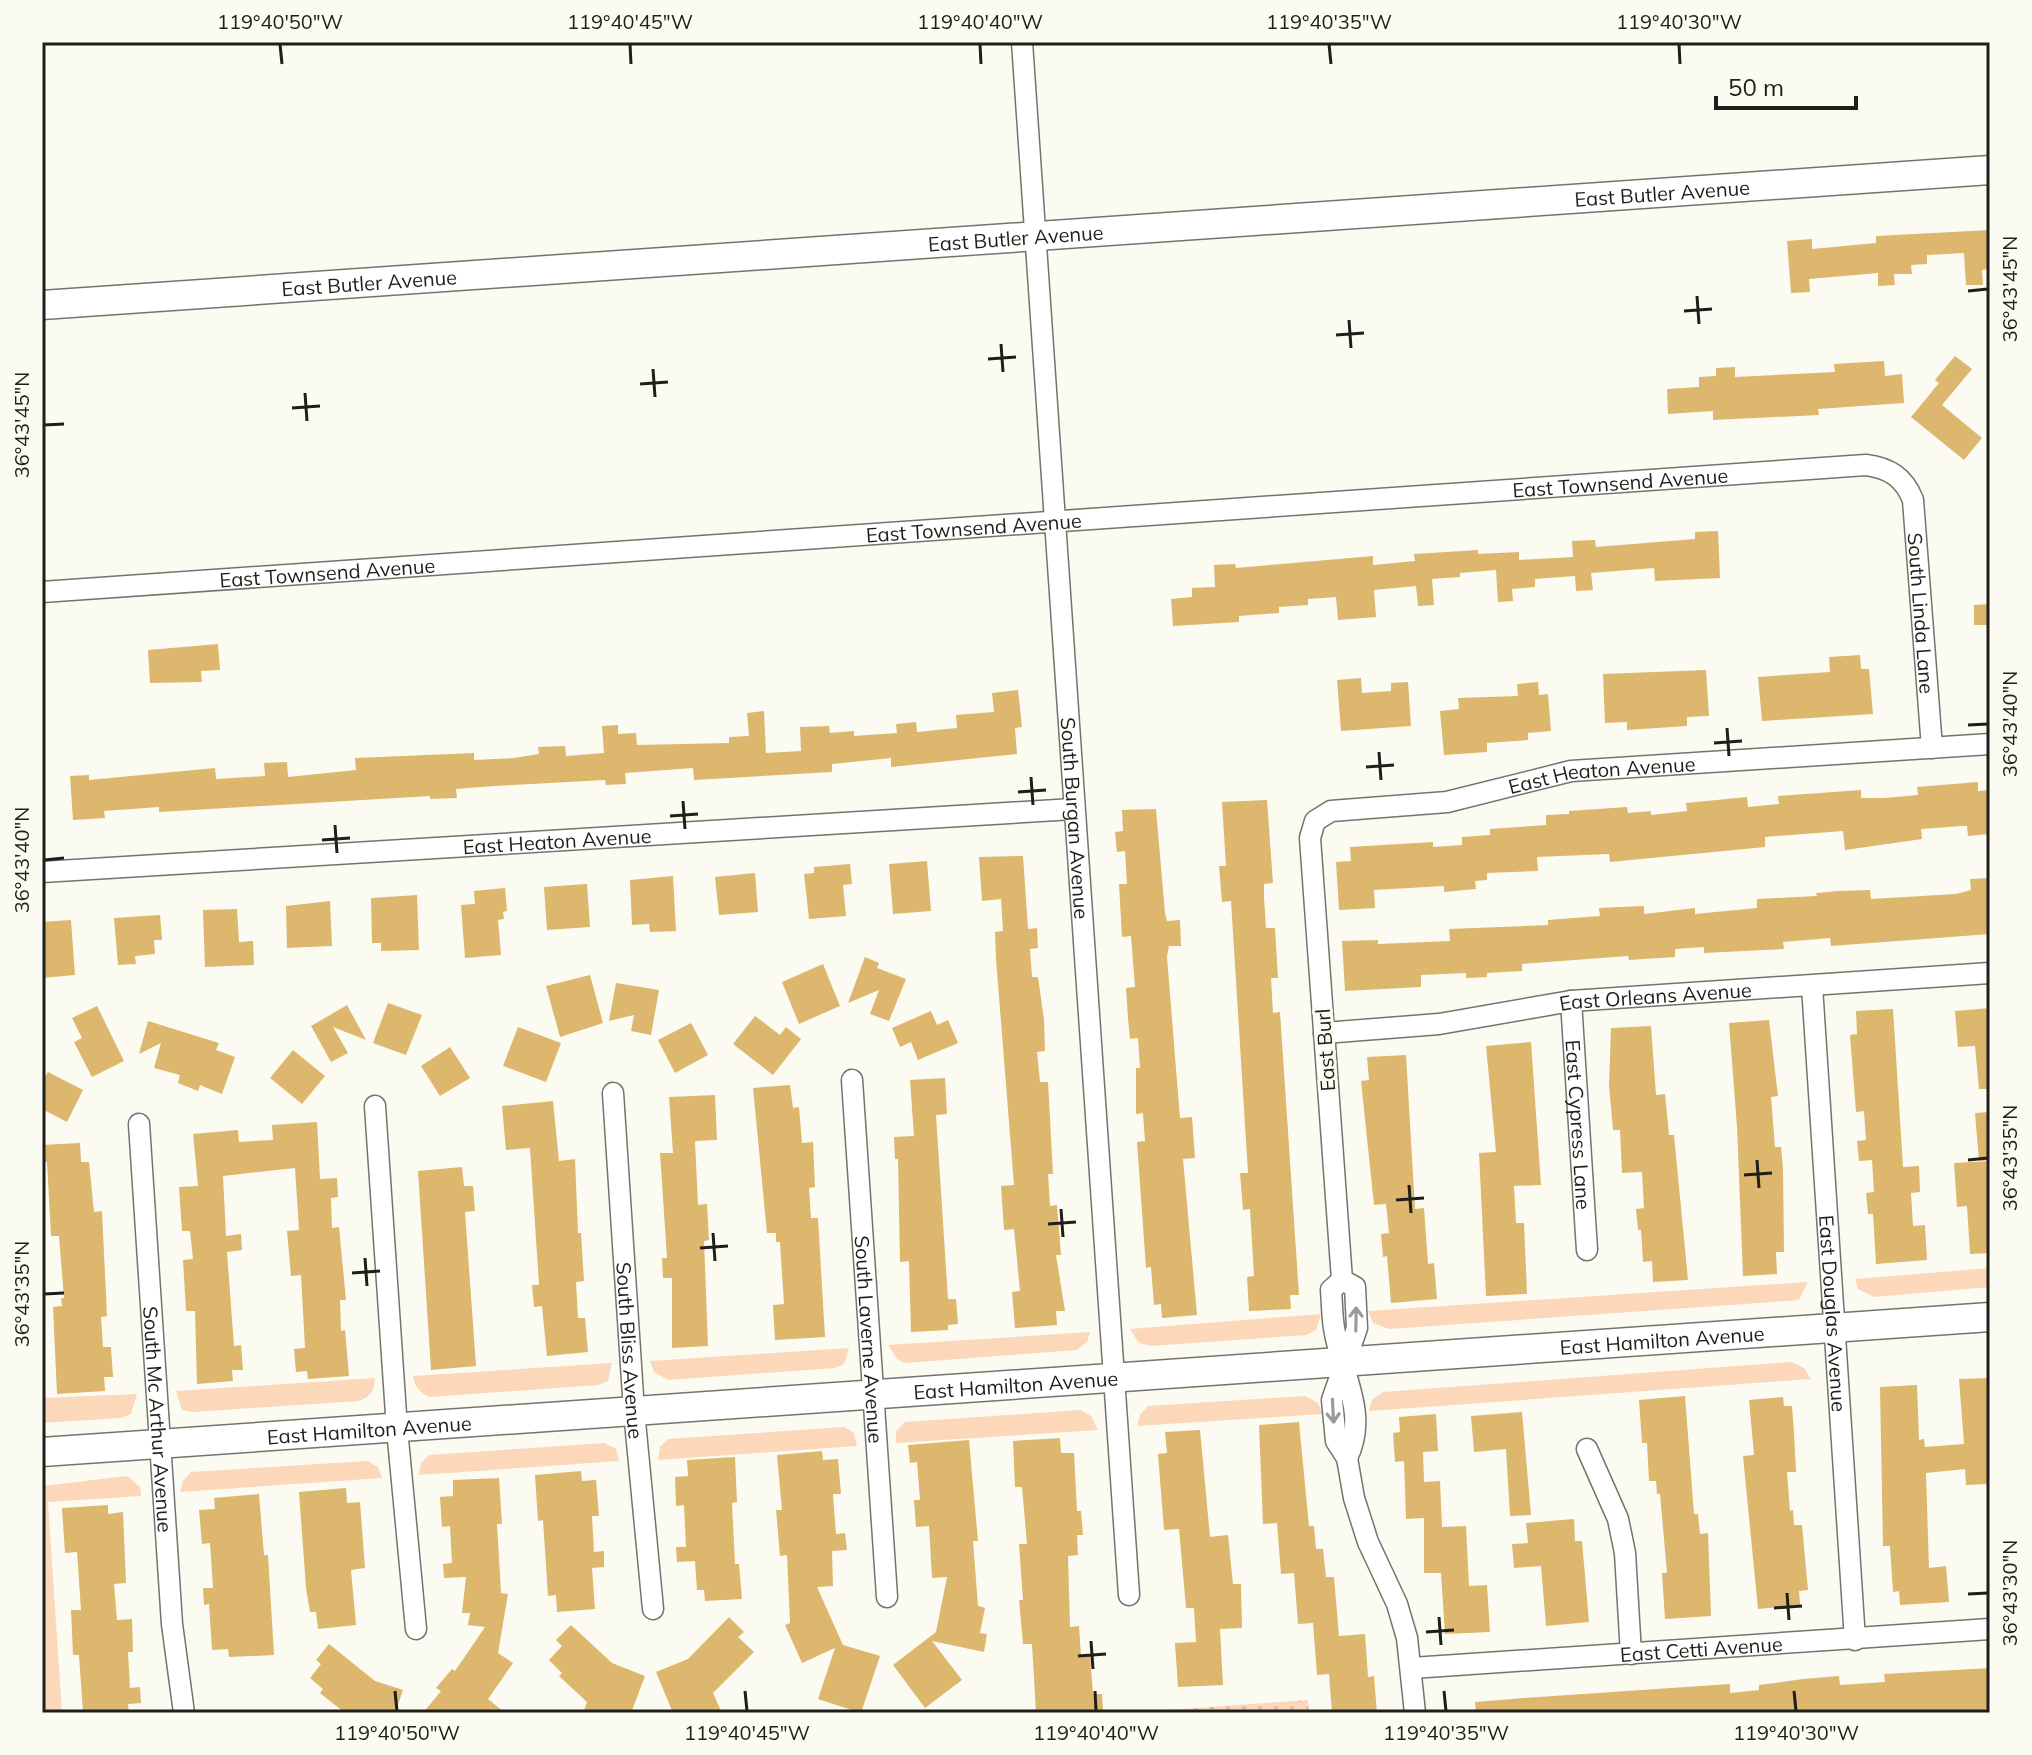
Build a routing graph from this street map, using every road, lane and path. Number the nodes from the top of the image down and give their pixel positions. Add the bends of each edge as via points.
1 (1022, 42) edge
2 (1990, 170) edge
3 (1036, 236) junction
4 (42, 305) edge
5 (1903, 480) joint
6 (1054, 521) junction
7 (42, 592) edge
8 (1990, 744) edge
9 (1932, 748) junction
10 (1073, 809) junction
11 (1315, 821) joint
12 (42, 872) edge
13 (1990, 973) edge
14 (1812, 986) junction
15 (1571, 1001) junction
16 (1324, 1033) junction
17 (852, 1080) dead end
18 (613, 1093) dead end
19 (375, 1106) dead end
20 (139, 1124) dead end
21 (1587, 1250) dead end
22 (1990, 1317) edge
23 (1833, 1330) junction
24 (1344, 1363) junction
25 (1114, 1378) junction
26 (872, 1395) junction
27 (634, 1411) junction
28 (397, 1429) junction
29 (158, 1444) junction
30 (1587, 1449) dead end
31 (42, 1452) edge
32 (1129, 1595) dead end
33 (887, 1597) dead end
34 (653, 1609) dead end
35 (416, 1629) dead end
36 (1990, 1629) edge
37 (1855, 1640) junction
38 (1631, 1654) junction
39 (1412, 1668) junction
40 (184, 1713) edge
41 (1415, 1713) edge

1 - 3 street, South Burgan Avenue
2 - 3 street, East Butler Avenue
3 - 4 street, East Butler Avenue
3 - 6 street, South Burgan Avenue
5 - 6 street, East Townsend Avenue via 1866,465
5 - 9 street, South Linda Lane via 1915,511
6 - 7 street, East Townsend Avenue
6 - 10 street, South Burgan Avenue
8 - 9 street, East Heaton Avenue
9 - 11 street, East Heaton Avenue via 1571,771 1469,798 1331,811
10 - 12 street, East Heaton Avenue
10 - 25 street, South Burgan Avenue
11 - 16 street, East Burl via 1310,838
13 - 14 street, East Orleans Avenue
14 - 15 street, East Orleans Avenue
14 - 23 street, East Douglas Avenue
15 - 16 street, East Orleans Avenue via 1439,1024
15 - 21 street, East Cypress Lane
16 - 24 street, East Burl via 1342,1280 1331,1290
17 - 26 street, South Laverne Avenue
18 - 27 street, South Bliss Avenue
19 - 28 street
20 - 29 street, South Mc Arthur Avenue
22 - 23 street, East Hamilton Avenue
23 - 24 street, East Hamilton Avenue
23 - 37 street, East Douglas Avenue
24 - 25 street, East Hamilton Avenue
24 - 39 street via 1332,1400 1336,1441 1347,1458 1368,1542 1397,1604
25 - 26 street, East Hamilton Avenue
25 - 32 street, South Burgan Avenue
26 - 27 street, East Hamilton Avenue
26 - 33 street, South Laverne Avenue
27 - 28 street, East Hamilton Avenue
27 - 34 street, South Bliss Avenue
28 - 29 street, East Hamilton Avenue
28 - 35 street
29 - 31 street, East Hamilton Avenue
29 - 40 street, South Mc Arthur Avenue
30 - 38 street via 1618,1519
36 - 37 street, East Cetti Avenue
37 - 38 street, East Cetti Avenue
38 - 39 street, East Cetti Avenue
39 - 41 street

